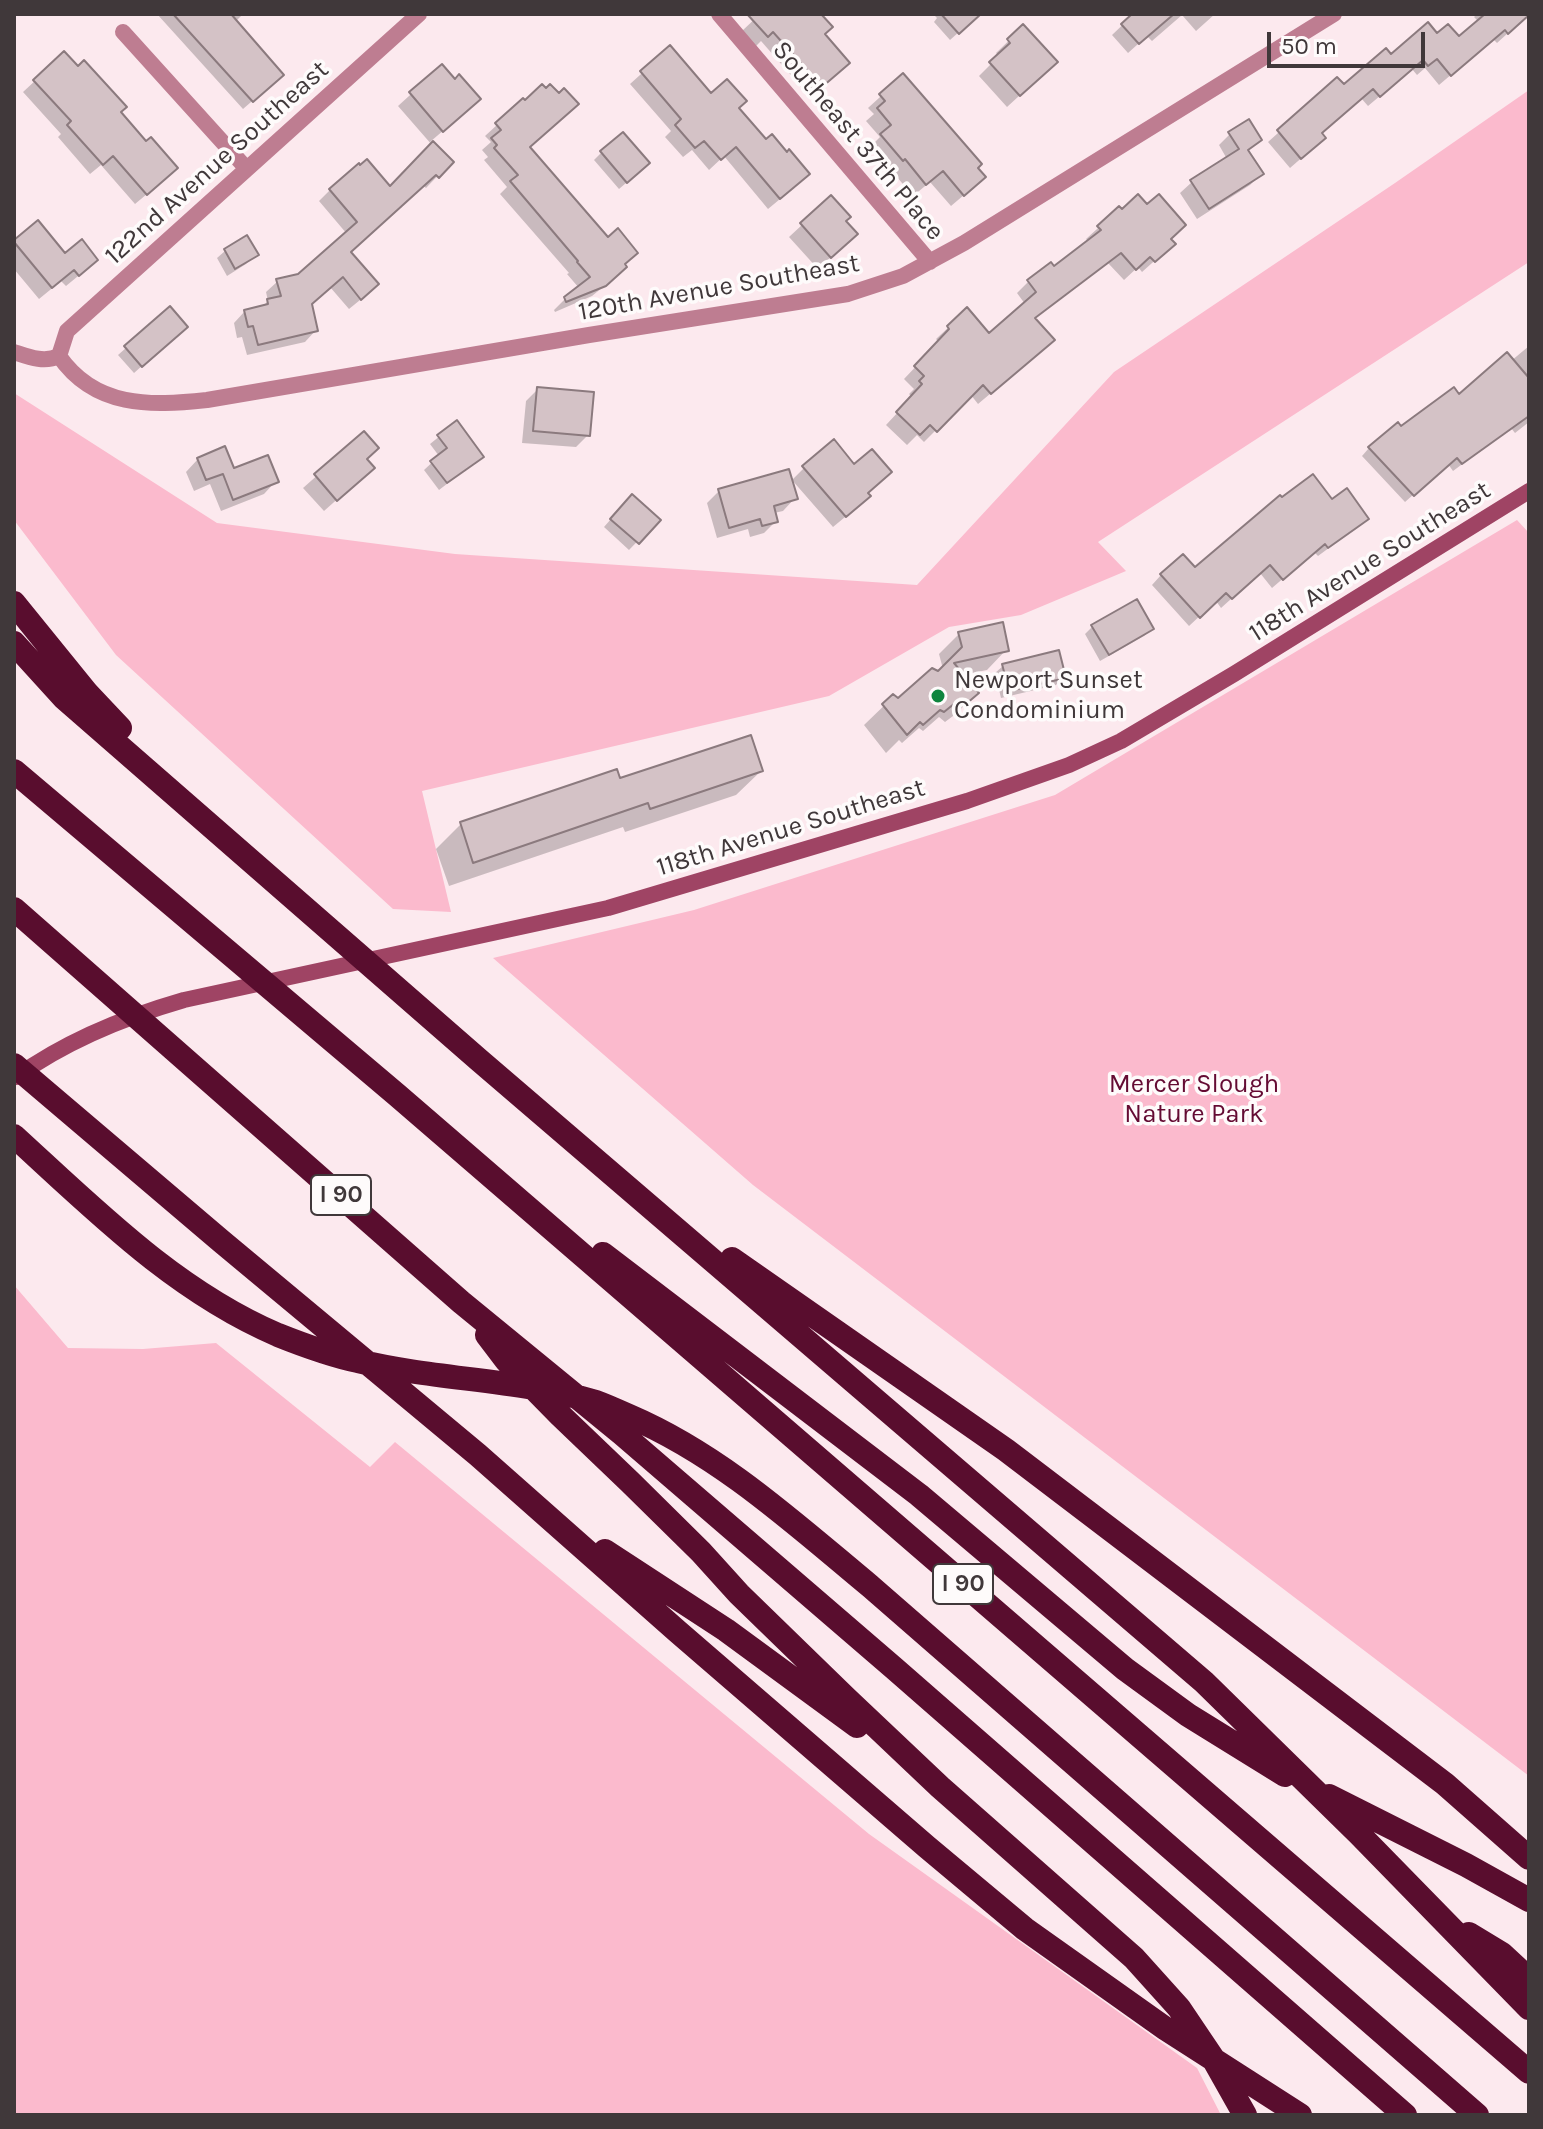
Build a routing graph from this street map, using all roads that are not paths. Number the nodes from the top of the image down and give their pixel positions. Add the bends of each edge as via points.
1 (419, 14) edge
2 (719, 14) edge
3 (1334, 14) edge
4 (123, 32) dead end
5 (246, 168) junction
6 (930, 262) junction
7 (14, 352) edge
8 (59, 356) junction
9 (1529, 491) edge
10 (14, 603) edge
11 (14, 643) edge
12 (14, 769) edge
13 (208, 824) junction
14 (14, 909) edge
15 (14, 1065) edge
16 (14, 1078) edge
17 (397, 1095) junction
18 (14, 1136) edge
19 (582, 1149) junction
20 (461, 1302) junction
21 (534, 1504) junction
22 (940, 1787) junction
23 (1529, 1858) edge
24 (1529, 1900) edge
25 (1437, 1914) junction
26 (1529, 1979) edge
27 (1529, 2008) edge
28 (1529, 2072) edge
29 (1245, 2115) edge
30 (1300, 2115) edge
31 (1405, 2115) edge
32 (1477, 2115) edge

1 - 5 street, 122nd Avenue Southeast
2 - 6 street, Southeast 37th Place
3 - 6 street, 120th Avenue Southeast
4 - 5 street
5 - 8 street, 122nd Avenue Southeast via 67,331
6 - 8 street, 120th Avenue Southeast via 848,294 207,400 130,401 94,389 71,374
7 - 8 street via 34,358
9 - 16 street, 118th Avenue Southeast via 1221,682 1069,765 967,801 608,908 144,1011 41,1059
10 - 13 highway via 87,693
11 - 13 highway via 64,698
12 - 17 highway, I 90
13 - 19 highway
14 - 20 highway, I 90
15 - 21 highway
17 - 24 highway via 919,1495 1125,1669 1188,1715 1283,1774
17 - 28 highway, I 90
18 - 32 highway via 168,1271 278,1335 359,1361 598,1403 698,1451 870,1586
19 - 23 highway via 1006,1450 1445,1784
19 - 25 highway via 1204,1682
20 - 22 highway via 506,1360 560,1415
20 - 31 highway, I 90 via 827,1610
21 - 22 highway via 726,1630
21 - 30 highway via 1025,1929
22 - 29 highway via 1134,1958 1179,2008
25 - 26 highway via 1502,1954
25 - 27 highway

